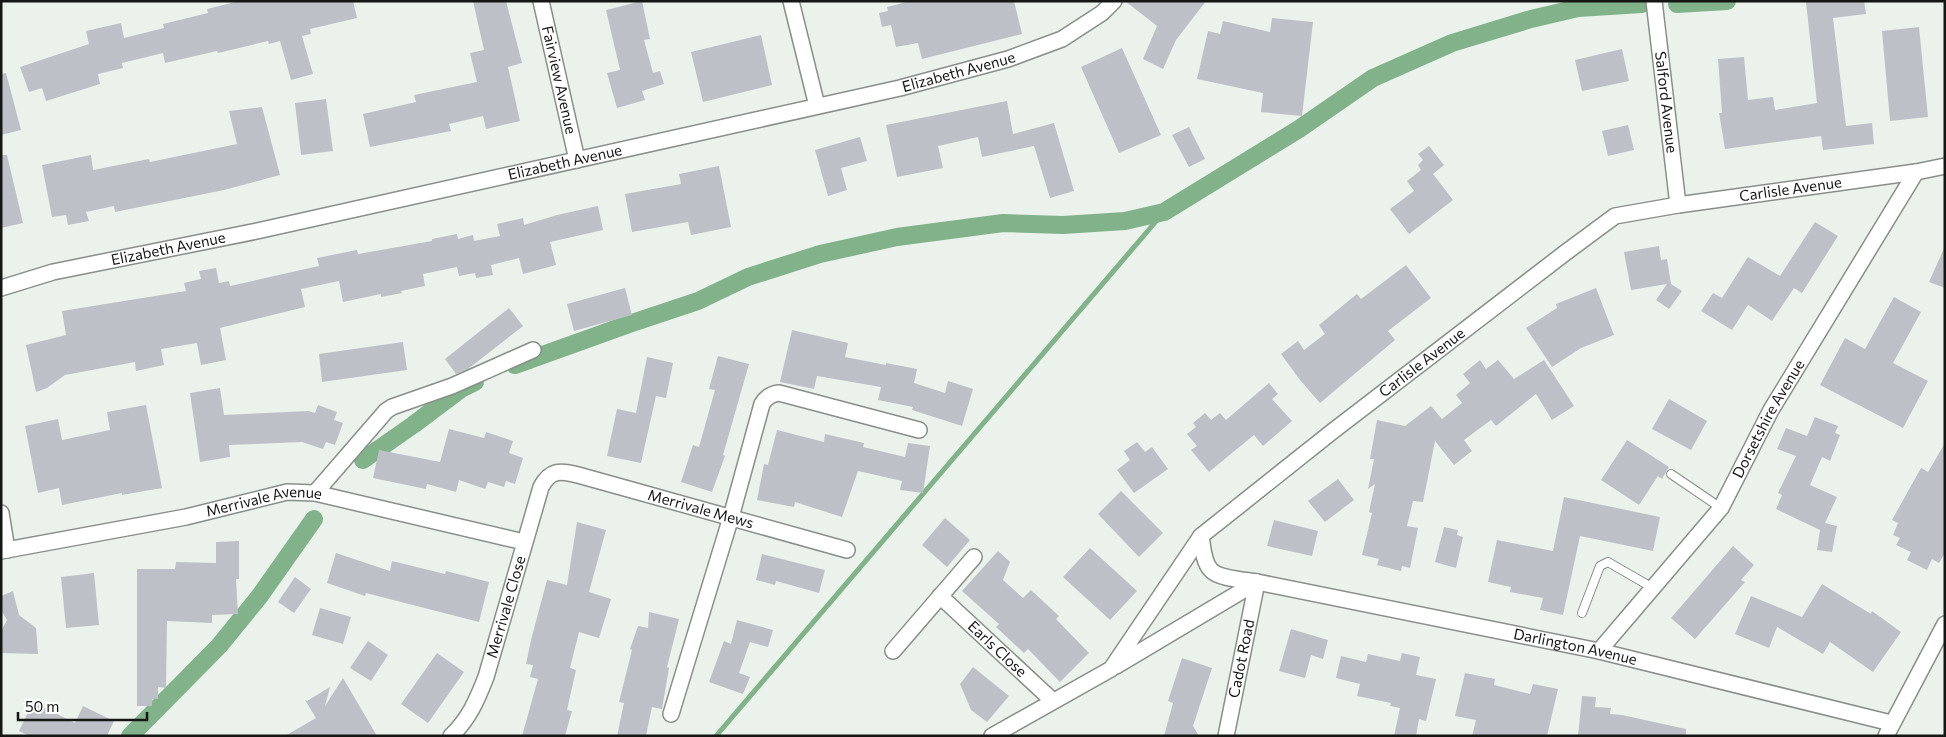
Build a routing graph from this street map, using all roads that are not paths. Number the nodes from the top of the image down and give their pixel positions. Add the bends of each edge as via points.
1 (541, 1) edge
2 (791, 1) edge
3 (1114, 1) edge
4 (1654, 1) edge
5 (817, 106) junction
6 (577, 160) junction
7 (1945, 166) edge
8 (1916, 172) junction
9 (1678, 205) junction
10 (1, 288) edge
11 (533, 350) dead end
12 (919, 430) dead end
13 (554, 473) joint
14 (1672, 474) dead end
15 (315, 494) junction
16 (1721, 508) junction
17 (1, 513) edge
18 (731, 517) junction
19 (1201, 536) junction
20 (524, 542) junction
21 (4, 550) edge
22 (847, 550) dead end
23 (974, 557) dead end
24 (1257, 582) junction
25 (1652, 588) junction
26 (940, 596) junction
27 (1582, 613) dead end
28 (1945, 624) edge
29 (893, 651) dead end
30 (1599, 651) junction
31 (1111, 669) junction
32 (1053, 701) junction
33 (671, 714) dead end
34 (1889, 729) edge
35 (451, 736) edge
36 (992, 736) edge
37 (1226, 736) edge

1 - 6 street, Fairview Avenue
2 - 5 street
3 - 5 street, Elizabeth Avenue via 1102,13 1062,39 1008,59
4 - 9 street, Salford Avenue
5 - 6 street, Elizabeth Avenue
6 - 10 street, Elizabeth Avenue via 257,231 53,272
7 - 8 street, Carlisle Avenue
8 - 9 street, Carlisle Avenue
8 - 16 street, Dorsetshire Avenue via 1771,410
9 - 19 street, Carlisle Avenue via 1615,216
11 - 15 street via 452,386 392,407
12 - 18 street via 779,393 769,396 762,404
13 - 18 street, Merrivale Mews via 578,474
13 - 20 street, Merrivale Close via 541,487
14 - 16 lane
15 - 20 street, Merrivale Avenue
15 - 21 street, Merrivale Avenue via 287,492 186,517
16 - 25 street, Dorsetshire Avenue
17 - 21 street
18 - 22 street, Merrivale Mews
18 - 33 street
19 - 24 street, Darlington Avenue via 1211,571 1227,578
19 - 31 street, Carlisle Avenue
20 - 35 street, Merrivale Close via 486,677 474,706 462,726
23 - 26 street
24 - 30 street, Darlington Avenue
24 - 31 street
24 - 37 street, Cadot Road
25 - 27 lane via 1608,562 1600,566
25 - 30 street, Dorsetshire Avenue
26 - 29 street
26 - 32 street, Earls Close
28 - 34 street
30 - 34 street, Darlington Avenue
31 - 32 street, Carlisle Avenue
32 - 36 street, Carlisle Avenue

